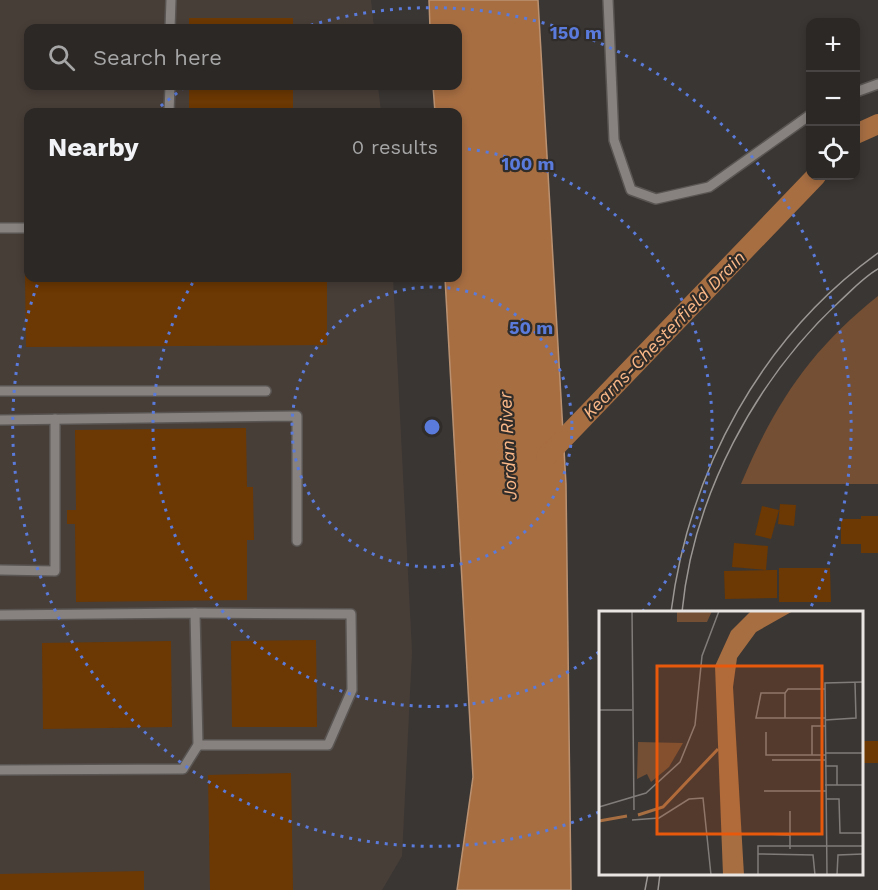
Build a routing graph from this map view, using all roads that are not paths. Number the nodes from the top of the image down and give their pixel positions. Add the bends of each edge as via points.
1 (171, 0) edge
2 (608, 0) edge
3 (170, 24) edge
4 (878, 84) edge
5 (170, 90) edge
6 (860, 90) edge
7 (169, 108) edge
8 (806, 118) edge
9 (0, 228) edge
10 (24, 228) edge
11 (266, 391) dead end
12 (0, 392) edge
13 (55, 419) junction
14 (0, 420) edge
15 (297, 541) dead end
16 (0, 570) edge
17 (195, 613) junction
18 (0, 615) edge
19 (198, 745) junction
20 (0, 770) edge

1 - 3 lane
2 - 8 lane via 615,140 631,190 656,199 709,187
4 - 6 lane
5 - 7 lane
9 - 10 lane
11 - 12 lane
13 - 14 lane
13 - 15 lane via 297,416
13 - 16 lane via 55,571
17 - 18 lane
17 - 19 lane
17 - 19 lane via 351,614 352,690 328,745
19 - 20 lane via 183,769

